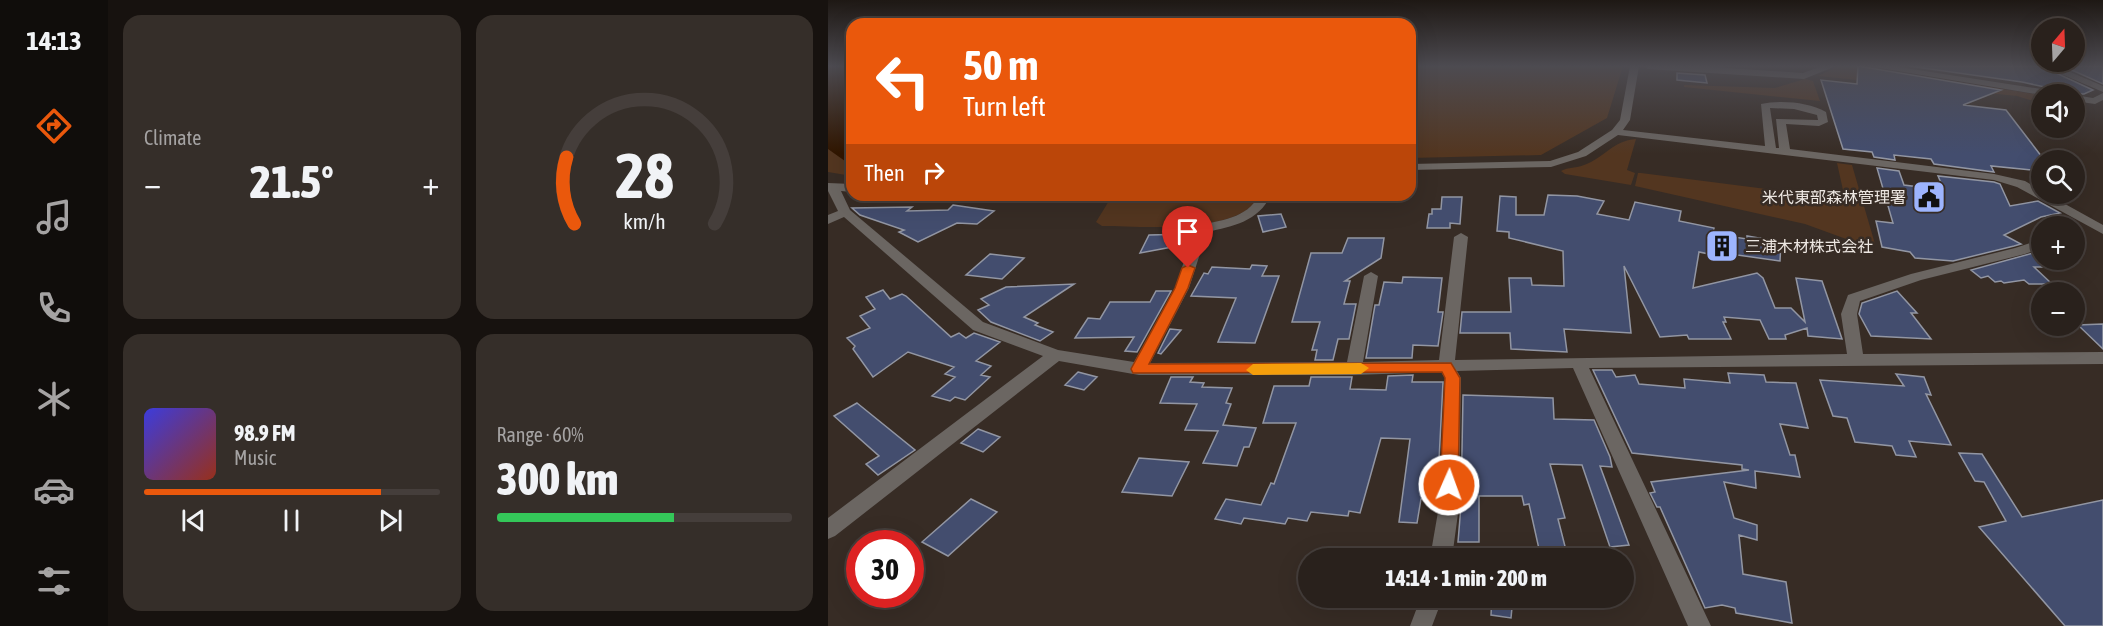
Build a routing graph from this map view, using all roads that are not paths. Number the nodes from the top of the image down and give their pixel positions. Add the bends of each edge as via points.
1 (1631, 95) edge
2 (2103, 96) edge
3 (2085, 100) edge
4 (1616, 132) junction
5 (1771, 150) junction
6 (1785, 152) junction
7 (1416, 167) edge
8 (831, 188) edge
9 (1263, 201) edge
10 (844, 212) junction
11 (2078, 215) joint
12 (828, 220) edge
13 (2103, 230) edge
14 (1461, 237) dead end
15 (2031, 247) edge
16 (1371, 276) dead end
17 (1056, 355) junction
18 (2103, 358) edge
19 (1856, 359) junction
20 (1579, 363) junction
21 (1446, 367) junction
22 (1139, 369) junction
23 (1354, 369) junction
24 (828, 530) edge
25 (1443, 548) edge
26 (1428, 608) edge
27 (1421, 626) edge
28 (1700, 626) edge

1 - 4 street via 1625,120
2 - 3 street via 2095,101
4 - 5 street
4 - 7 street via 1582,154 1551,164
5 - 6 street
5 - 6 street via 1765,106 1814,109 1822,114 1823,122 1819,123 1780,120
6 - 11 street via 1995,177 2021,184
8 - 10 street
9 - 22 street via 1246,218 1201,229 1182,288
10 - 12 street
10 - 17 street via 978,326
11 - 13 street
14 - 21 street
15 - 19 street via 1853,298 1849,314
16 - 23 street
17 - 22 street
17 - 24 street
18 - 19 street
19 - 20 street
20 - 21 street
20 - 28 street
21 - 23 street
21 - 25 street via 1453,378 1449,506
22 - 23 street
26 - 27 street

